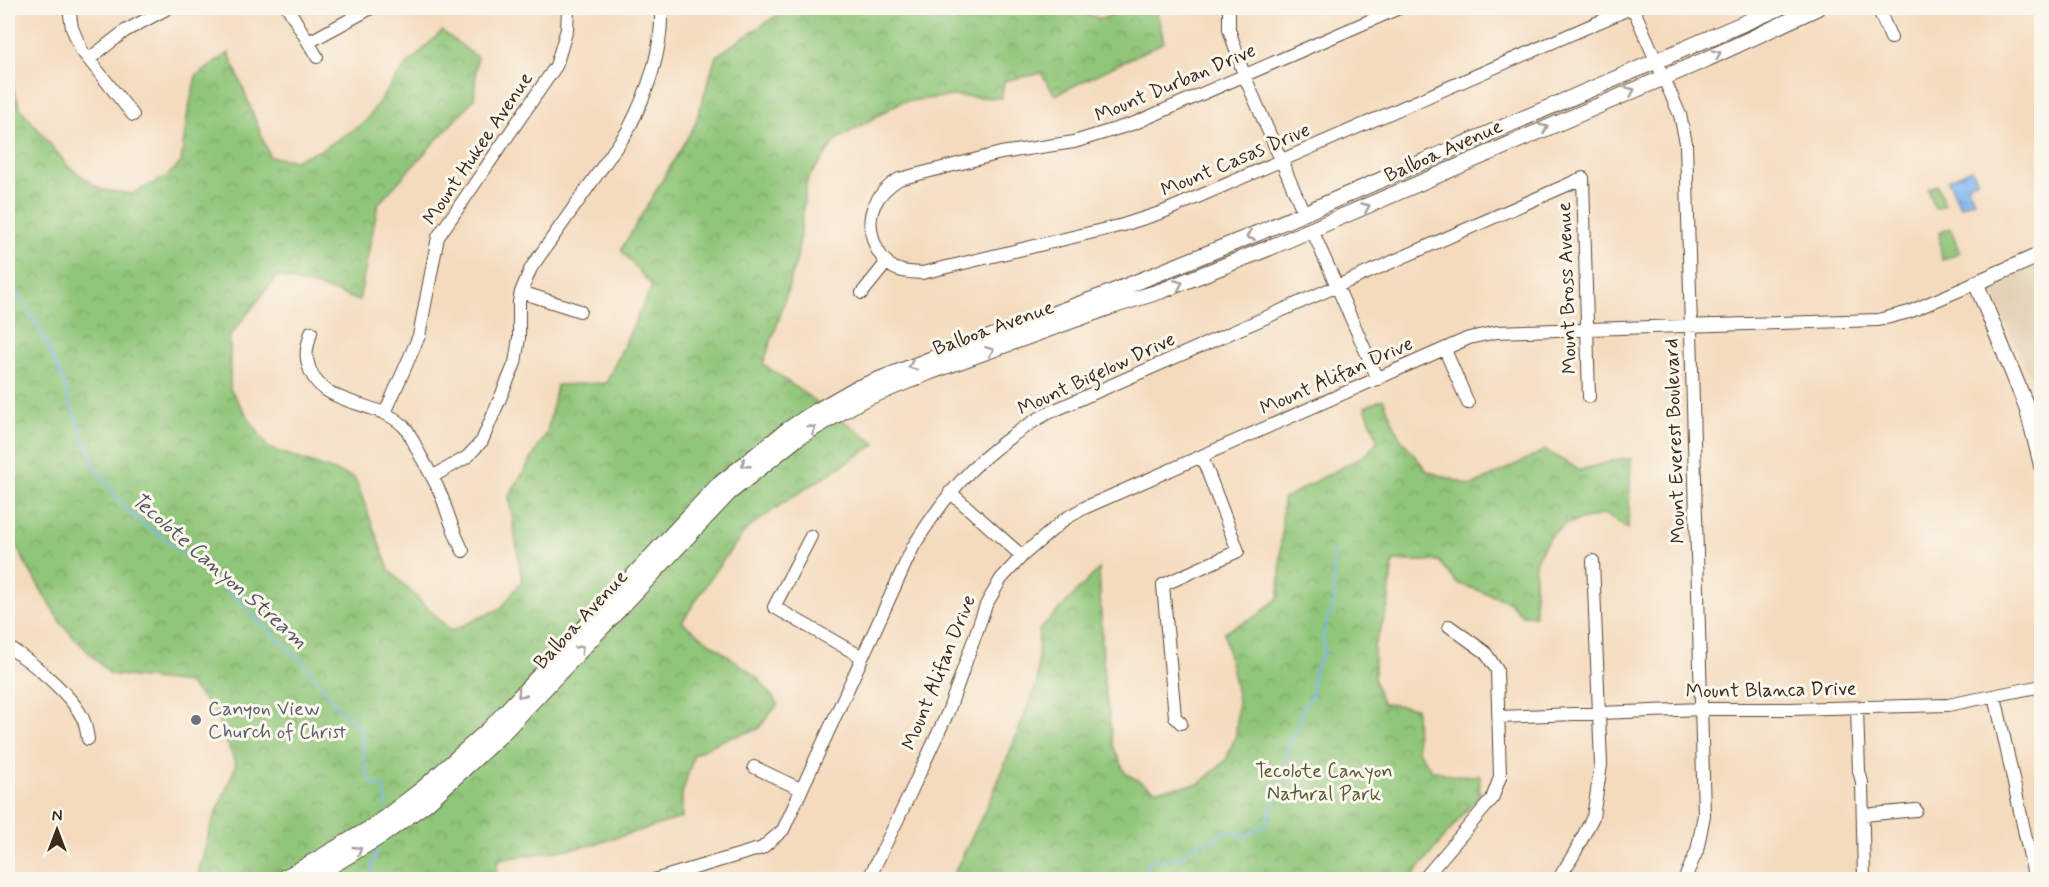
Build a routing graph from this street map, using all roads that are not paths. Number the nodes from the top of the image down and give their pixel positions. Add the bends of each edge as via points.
1 (69, 8) edge
2 (168, 8) edge
3 (288, 8) edge
4 (371, 8) edge
5 (568, 8) edge
6 (661, 8) edge
7 (1229, 8) edge
8 (1399, 8) edge
9 (1632, 8) edge
10 (1779, 8) edge
11 (1817, 8) edge
12 (1878, 8) edge
13 (1891, 38) dead end
14 (309, 42) junction
15 (317, 57) dead end
16 (89, 59) junction
17 (1658, 61) junction
18 (1245, 75) junction
19 (1665, 77) junction
20 (133, 115) dead end
21 (1283, 161) junction
22 (1583, 178) joint
23 (1330, 202) junction
24 (1304, 213) junction
25 (1312, 230) junction
26 (1269, 248) junction
27 (2042, 254) edge
28 (887, 262) junction
29 (1976, 283) junction
30 (1337, 287) junction
31 (521, 292) junction
32 (862, 293) dead end
33 (580, 311) dead end
34 (1690, 326) junction
35 (1587, 328) junction
36 (311, 332) dead end
37 (1445, 350) junction
38 (1378, 379) junction
39 (1589, 397) dead end
40 (1468, 403) dead end
41 (384, 413) junction
42 (1202, 457) junction
43 (2042, 467) edge
44 (432, 477) junction
45 (950, 492) junction
46 (812, 536) dead end
47 (463, 551) dead end
48 (1022, 556) junction
49 (1593, 561) dead end
50 (1449, 626) dead end
51 (8, 647) edge
52 (861, 657) junction
53 (2042, 686) edge
54 (1995, 696) junction
55 (1857, 708) junction
56 (1701, 709) junction
57 (1598, 712) junction
58 (1499, 717) junction
59 (1182, 723) dead end
60 (88, 739) dead end
61 (754, 767) dead end
62 (800, 789) junction
63 (1916, 810) dead end
64 (1863, 815) junction
65 (279, 879) edge
66 (308, 879) edge
67 (654, 879) edge
68 (868, 879) edge
69 (1423, 879) edge
70 (1558, 879) edge
71 (1684, 879) edge
72 (1864, 879) edge
73 (2035, 879) edge

1 - 16 street via 72,27
2 - 16 street via 125,31
3 - 14 street
4 - 14 street
5 - 41 street, Mount Hukee Avenue via 567,29 556,66 438,237 419,336
6 - 31 street via 656,58 637,114 531,268
7 - 18 street via 1229,29
8 - 18 street, Mount Durban Drive
9 - 17 street, Mount Everest Boulevard
9 - 21 street, Mount Casas Drive
10 - 17 main road, Balboa Avenue
19 -> 11 main road, Balboa Avenue
12 - 13 street
14 - 15 street
16 - 20 street
17 - 19 street, Mount Everest Boulevard
17 - 23 main road, Balboa Avenue
18 - 21 street
18 - 28 street, Mount Durban Drive via 1104,134 1001,153 899,179 888,186 874,206 872,217 873,242
25 -> 19 main road, Balboa Avenue
19 - 34 street, Mount Everest Boulevard via 1686,143
21 - 24 street
21 - 28 street, Mount Casas Drive via 1123,225 922,273 904,272
22 - 30 street, Mount Bigelow Drive
22 - 35 street, Mount Bross Avenue
23 - 24 main road, Balboa Avenue
23 - 25 main road via 1317,216
24 - 26 main road via 1293,231
24 -> 65 main road, Balboa Avenue via 1107,294 855,389 813,413 717,486 489,729 422,789 374,826
25 - 26 main road, Balboa Avenue
25 - 30 street
66 -> 26 main road, Balboa Avenue via 383,835 427,803 501,735 729,493 809,431 862,400 930,372 1161,291
27 - 29 main road, Mount Alifan Drive
28 - 32 street
29 - 34 street, Mount Alifan Drive via 1909,312 1878,320
29 - 43 main road via 2027,408
30 - 38 street
30 - 45 street, Mount Bigelow Drive via 1046,414 996,447
31 - 33 street
31 - 44 street via 515,363 482,441 467,457
34 - 35 street, Mount Alifan Drive
34 - 56 street, Mount Everest Boulevard
35 - 37 street, Mount Alifan Drive via 1497,332 1469,338
35 - 39 street, Mount Bross Avenue
36 - 41 street via 307,360 315,380 346,402
37 - 38 street, Mount Alifan Drive
37 - 40 street
38 - 42 street, Mount Alifan Drive
41 - 44 street via 407,431
42 - 48 street, Mount Alifan Drive via 1084,508
42 - 59 street via 1238,551 1163,585 1175,717
44 - 47 street
45 - 48 street
45 - 52 street, Mount Bigelow Drive via 913,547
46 - 52 street via 774,607
48 - 68 street, Mount Alifan Drive via 1001,579 986,605 948,712
49 - 57 street
50 - 58 street via 1494,663
51 - 60 street via 74,705 84,721
52 - 62 street, Mount Bigelow Drive
53 - 54 street, Mount Blanca Drive
54 - 55 street, Mount Blanca Drive via 1948,705
54 - 73 street
55 - 56 street, Mount Blanca Drive
55 - 64 street
56 - 57 street, Mount Blanca Drive
56 - 71 street, Mount Everest Boulevard via 1704,815 1697,851
57 - 58 street, Mount Blanca Drive
57 - 70 street via 1601,765 1593,817
58 - 69 street via 1500,777 1492,799
61 - 62 street
62 - 67 street, Mount Bigelow Drive via 783,830 762,848
63 - 64 street
64 - 72 street

